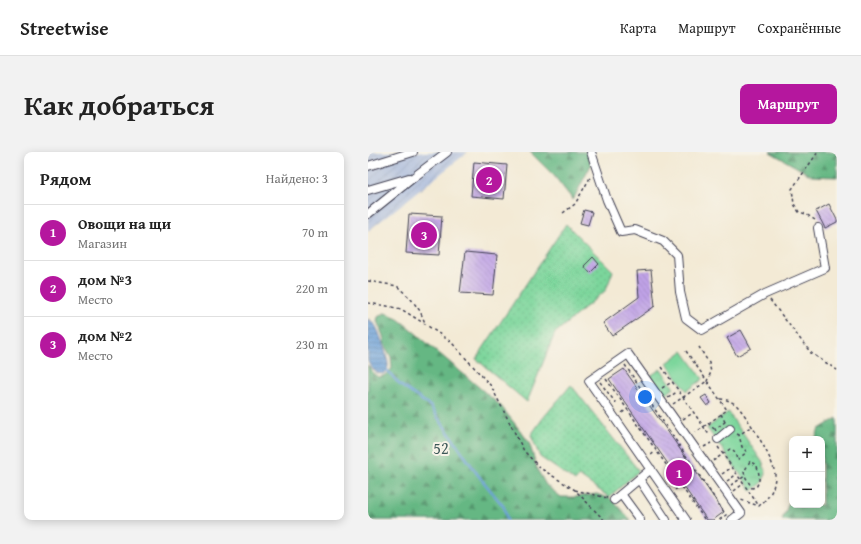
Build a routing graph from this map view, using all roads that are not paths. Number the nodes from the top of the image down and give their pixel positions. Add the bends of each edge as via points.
1 (414, 152) edge
2 (447, 152) edge
3 (591, 152) edge
4 (368, 166) edge
5 (414, 177) junction
6 (368, 190) edge
7 (368, 214) edge
8 (818, 228) road end
9 (727, 425) road end
10 (718, 438) dead end
11 (651, 469) junction
12 (639, 479) junction
13 (640, 520) edge
14 (666, 520) edge
15 (686, 520) edge
16 (732, 520) edge

1 - 4 lane
2 - 5 lane
3 - 8 lane via 606,200 621,232 635,230 663,241 677,255 680,292 686,318 702,330 765,294 825,268
5 - 6 lane
5 - 7 lane
9 - 10 lane
11 - 12 lane
11 - 15 lane
11 - 16 lane via 590,380 628,354 741,513
12 - 13 lane via 618,497
12 - 14 lane

